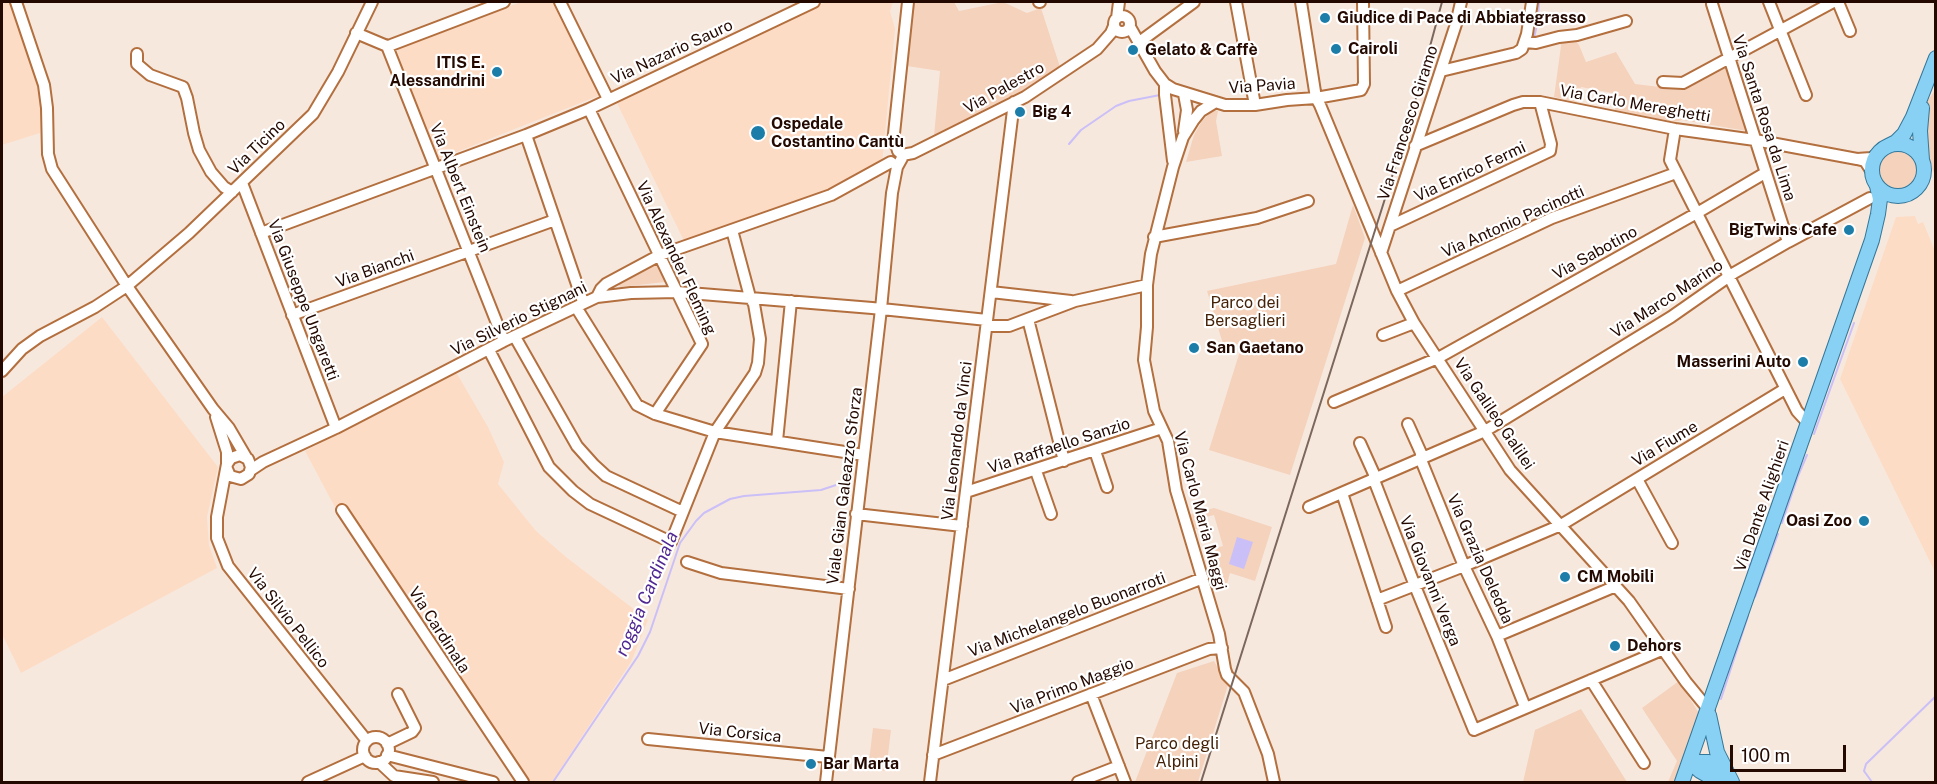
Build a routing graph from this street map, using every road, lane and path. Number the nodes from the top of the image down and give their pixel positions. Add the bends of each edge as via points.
1 (16, 2) edge
2 (372, 2) edge
3 (504, 2) edge
4 (560, 2) edge
5 (814, 2) edge
6 (908, 2) edge
7 (1119, 2) edge
8 (1126, 2) edge
9 (1194, 2) edge
10 (1236, 2) edge
11 (1301, 2) edge
12 (1363, 2) edge
13 (1461, 2) edge
14 (1532, 2) edge
15 (1769, 2) edge
16 (1836, 2) edge
17 (1712, 4) dead end
18 (1626, 21) dead end
19 (1124, 29) junction
20 (1850, 30) dead end
21 (1781, 31) junction
22 (356, 33) junction
23 (1525, 42) junction
24 (387, 46) junction
25 (136, 54) dead end
26 (1730, 58) junction
27 (1935, 58) edge
28 (1441, 71) junction
29 (1663, 82) dead end
30 (1165, 84) junction
31 (1925, 88) junction
32 (1185, 94) junction
33 (1806, 95) dead end
34 (1316, 98) junction
35 (608, 99) junction
36 (1014, 102) junction
37 (1540, 102) junction
38 (1214, 103) junction
39 (1255, 105) junction
40 (589, 109) junction
41 (1675, 129) junction
42 (526, 135) junction
43 (1183, 137) junction
44 (1755, 140) junction
45 (1415, 146) junction
46 (1882, 151) junction
47 (896, 156) junction
48 (1857, 159) junction
49 (1922, 160) junction
50 (436, 167) junction
51 (1173, 167) junction
52 (1676, 173) junction
53 (1765, 173) junction
54 (1875, 179) junction
55 (242, 183) junction
56 (232, 192) junction
57 (1902, 196) junction
58 (1870, 198) dead end
59 (1308, 201) dead end
60 (1697, 213) junction
61 (555, 220) junction
62 (1390, 226) junction
63 (732, 230) junction
64 (261, 233) junction
65 (1154, 237) junction
66 (1872, 240) junction
67 (1788, 242) junction
68 (469, 251) junction
69 (1381, 253) junction
70 (660, 255) junction
71 (1730, 277) junction
72 (1147, 285) junction
73 (127, 286) junction
74 (1397, 291) junction
75 (677, 292) junction
76 (991, 292) junction
77 (597, 297) junction
78 (750, 297) junction
79 (791, 301) junction
80 (1075, 301) junction
81 (580, 304) junction
82 (881, 309) junction
83 (292, 315) junction
84 (1028, 319) junction
85 (987, 323) junction
86 (1414, 323) junction
87 (1383, 335) dead end
88 (509, 339) junction
89 (489, 350) junction
90 (1438, 358) junction
91 (2, 371) edge
92 (1785, 388) junction
93 (1334, 402) dead end
94 (213, 409) junction
95 (655, 414) junction
96 (1808, 423) junction
97 (1408, 424) dead end
98 (336, 428) junction
99 (1162, 428) junction
100 (1485, 431) junction
101 (715, 432) junction
102 (777, 441) junction
103 (1360, 443) dead end
104 (1095, 451) junction
105 (864, 455) junction
106 (1420, 460) junction
107 (1064, 461) junction
108 (249, 463) junction
109 (227, 467) junction
110 (1036, 471) junction
111 (241, 479) junction
112 (1637, 479) junction
113 (1374, 480) junction
114 (1107, 488) dead end
115 (966, 492) junction
116 (1342, 493) junction
117 (219, 501) junction
118 (1310, 507) dead end
119 (342, 510) dead end
120 (683, 512) junction
121 (856, 514) junction
122 (1050, 514) dead end
123 (1561, 525) junction
124 (962, 526) junction
125 (1672, 543) dead end
126 (687, 562) dead end
127 (1464, 566) junction
128 (1203, 578) junction
129 (1415, 586) junction
130 (1616, 586) junction
131 (849, 589) junction
132 (1377, 600) junction
133 (1386, 627) dead end
134 (1497, 636) junction
135 (1222, 648) junction
136 (1664, 649) junction
137 (943, 680) junction
138 (1591, 680) junction
139 (398, 694) dead end
140 (1091, 694) junction
141 (1525, 707) junction
142 (1709, 710) junction
143 (648, 739) dead end
144 (367, 741) junction
145 (385, 754) junction
146 (933, 755) junction
147 (365, 756) junction
148 (828, 757) junction
149 (1690, 762) junction
150 (1644, 763) dead end
151 (511, 766) junction
152 (1119, 766) junction
153 (1722, 776) edge
154 (489, 782) edge
155 (308, 783) edge
156 (433, 783) edge
157 (508, 783) edge
158 (523, 783) edge
159 (826, 783) edge
160 (930, 783) edge
161 (1078, 783) edge
162 (1125, 783) edge
163 (1274, 783) edge
164 (1682, 783) edge
165 (1732, 783) edge

1 - 73 street via 44,85 52,169
2 - 22 street, Via Ticino
3 - 24 street
4 - 35 street
5 - 35 street, Via Nazario Sauro
6 - 47 street, Viale Gian Galeazzo Sforza via 894,138
7 - 19 street
8 - 19 street, Via Pavia
9 - 19 street, Via Palestro
10 - 39 street
11 - 34 street, Via Galileo Galilei
12 - 34 street, Via Pavia via 1364,88
13 - 28 street, Via Francesco Giramo
14 - 23 street
15 - 21 street
16 - 20 street
16 - 21 street
17 - 26 street, Via Santa Rosa da Lima
18 - 23 street via 1577,35
19 - 30 street, Via Pavia
19 - 36 street, Via Palestro
21 - 26 street
21 - 33 street
22 - 24 street
22 - 55 street, Via Ticino via 318,107
23 - 28 street via 1516,53
24 - 50 street, Via Albert Einstein
25 - 56 street via 140,68 183,87 200,150 224,188
26 - 29 street via 1683,82
26 - 44 street, Via Santa Rosa da Lima
27 - 31 main road
28 - 45 street, Via Francesco Giramo
30 - 32 street, Via Pavia
30 - 51 street, Via Carlo Maria Maggi
31 - 46 main road via 1904,134
31 - 49 main road via 1920,131
32 - 38 street, Via Pavia
32 - 43 street, Via Carlo Maria Maggi
34 - 39 street, Via Pavia
34 - 69 street, Via Galileo Galilei
35 - 40 street, Via Nazario Sauro
36 - 47 street, Via Palestro via 913,153
36 - 76 street, Via Leonardo da Vinci
37 - 41 street, Via Carlo Mereghetti
37 - 45 street, Via Carlo Mereghetti via 1522,102
37 - 62 street, Via Enrico Fermi via 1550,151
38 - 39 street, Via Pavia
38 - 43 street, Via Carlo Maria Maggi via 1201,111
40 - 42 street, Via Nazario Sauro
40 - 70 street, Via Alexander Fleming
41 - 44 street, Via Carlo Mereghetti
41 - 52 street via 1670,160
42 - 50 street, Via Nazario Sauro
42 - 61 street
43 - 51 street, Via Carlo Maria Maggi
44 - 48 street, Via Carlo Mereghetti
44 - 53 street, Via Santa Rosa da Lima
45 - 62 street, Via Francesco Giramo
46 - 48 street, Via Carlo Mereghetti via 1871,158
46 - 49 main road via 1900,144 1913,149
46 - 54 main road via 1874,160
47 - 63 street, Via Palestro via 831,195
47 - 82 street, Viale Gian Galeazzo Sforza
48 - 54 street via 1865,162
49 - 57 main road via 1923,181 1913,192
50 - 64 street, Via Nazario Sauro
50 - 68 street, Via Albert Einstein
51 - 65 street, Via Carlo Maria Maggi
52 - 60 street
52 - 74 street, Via Antonio Pacinotti via 1552,218
53 - 60 street, Via Sabotino
53 - 67 street, Via Santa Rosa da Lima
54 - 57 main road via 1884,192
54 - 66 main road via 1880,199
55 - 56 street, Via Ticino
55 - 64 street, Via Giuseppe Ungaretti
56 - 73 street, Via Ticino
57 - 66 main road via 1883,217
58 - 67 street, Via Marco Marino
59 - 65 street via 1257,218
60 - 71 street
60 - 90 street, Via Sabotino
61 - 68 street, Via Bianchi
61 - 81 street
62 - 69 street, Via Francesco Giramo
63 - 70 street, Via Palestro
63 - 78 street
64 - 83 street, Via Giuseppe Ungaretti
65 - 72 street, Via Carlo Maria Maggi
66 - 96 main road, Via Dante Alighieri
67 - 71 street, Via Marco Marino
68 - 83 street, Via Bianchi
68 - 88 street, Via Albert Einstein
69 - 74 street, Via Galileo Galilei
70 - 75 street, Via Alexander Fleming
70 - 77 street, Via Palestro via 606,284
71 - 92 street
71 - 100 street, Via Marco Marino
72 - 80 street
72 - 99 street, Via Carlo Maria Maggi via 1144,360 1154,411
73 - 91 street, Via Ticino via 40,336
73 - 94 street
74 - 86 street, Via Galileo Galilei
75 - 77 street, Via Silverio Stignani
75 - 78 street, Via Silverio Stignani
75 - 95 street, Via Alexander Fleming via 702,344
76 - 80 street
76 - 85 street, Via Leonardo da Vinci
77 - 81 street, Via Silverio Stignani
78 - 79 street, Via Silverio Stignani
78 - 101 street via 760,339 758,363
79 - 82 street, Via Silverio Stignani
79 - 102 street
80 - 84 street, Via Silverio Stignani
81 - 88 street, Via Silverio Stignani
81 - 95 street via 637,405
82 - 85 street, Via Silverio Stignani
82 - 105 street, Viale Gian Galeazzo Sforza
83 - 98 street, Via Giuseppe Ungaretti
84 - 85 street, Via Silverio Stignani via 1009,326
84 - 107 street
85 - 115 street, Via Leonardo da Vinci
86 - 87 street
86 - 90 street, Via Galileo Galilei
88 - 89 street, Via Silverio Stignani
88 - 120 street, Via Albert Einstein via 577,446 594,465 606,476
89 - 98 street, Via Silverio Stignani
89 - 120 street via 549,467 573,491 590,504 671,542
90 - 93 street, Via Sabotino
90 - 100 street, Via Galileo Galilei
92 - 96 street
92 - 112 street, Via Fiume
94 - 108 street
94 - 109 street via 227,452
95 - 101 street
96 - 142 main road, Via Dante Alighieri
97 - 106 street, Via Grazia Deledda via 1421,453
98 - 108 street, Via Silverio Stignani via 263,462
99 - 104 street, Via Raffaello Sanzio
99 - 128 street, Via Carlo Maria Maggi
100 - 106 street, Via Marco Marino
100 - 123 street, Via Galileo Galilei via 1510,470
101 - 102 street
101 - 120 street
102 - 105 street
103 - 113 street, Via Giovanni Verga
104 - 107 street, Via Raffaello Sanzio
104 - 114 street
105 - 121 street, Viale Gian Galeazzo Sforza
106 - 113 street, Via Marco Marino
106 - 127 street, Via Grazia Deledda
107 - 110 street, Via Raffaello Sanzio
108 - 109 street via 240,455 231,458
108 - 111 street via 247,476
109 - 111 street via 230,476
109 - 117 street, Via Silvio Pellico
110 - 115 street, Via Raffaello Sanzio
110 - 122 street
111 - 117 street
112 - 123 street, Via Fiume
112 - 125 street
113 - 116 street, Via Marco Marino
113 - 129 street, Via Giovanni Verga
115 - 124 street, Via Leonardo da Vinci
116 - 118 street, Via Marco Marino
116 - 132 street
117 - 144 street, Via Silvio Pellico via 217,538 228,566
119 - 151 street, Via Cardinala
121 - 124 street
121 - 131 street, Viale Gian Galeazzo Sforza
123 - 127 street, Via Fiume
123 - 130 street, Via Galileo Galilei
124 - 137 street, Via Leonardo da Vinci
126 - 131 street via 721,573
127 - 129 street, Via Fiume
127 - 134 street, Via Grazia Deledda
128 - 135 street, Via Carlo Maria Maggi
128 - 137 street, Via Michelangelo Buonarroti
129 - 132 street, Via Fiume
129 - 141 street, Via Giovanni Verga via 1474,730
130 - 134 street
130 - 136 street, Via Galileo Galilei
131 - 148 street, Viale Gian Galeazzo Sforza
132 - 133 street
134 - 141 street, Via Grazia Deledda
135 - 140 street, Via Primo Maggio via 1209,649
135 - 163 street, Via Carlo Maria Maggi via 1226,672 1250,704
136 - 138 street
136 - 142 street, Via Galileo Galilei
137 - 146 street, Via Leonardo da Vinci
138 - 141 street
138 - 150 street
139 - 145 street via 415,728
140 - 146 street, Via Primo Maggio
140 - 152 street
142 - 149 main road, Via Dante Alighieri
142 - 153 main road
143 - 148 street, Via Corsica
144 - 145 street via 378,737
144 - 147 street via 363,748
145 - 147 street via 371,761
145 - 154 street
145 - 156 street via 394,776
146 - 160 street, Via Leonardo da Vinci
147 - 155 street
148 - 159 street, Viale Gian Galeazzo Sforza
149 - 153 main road via 1709,762
149 - 164 main road, Via Dante Alighieri
151 - 157 street
151 - 158 street, Via Cardinala
152 - 161 street
152 - 162 street
153 - 165 main road

